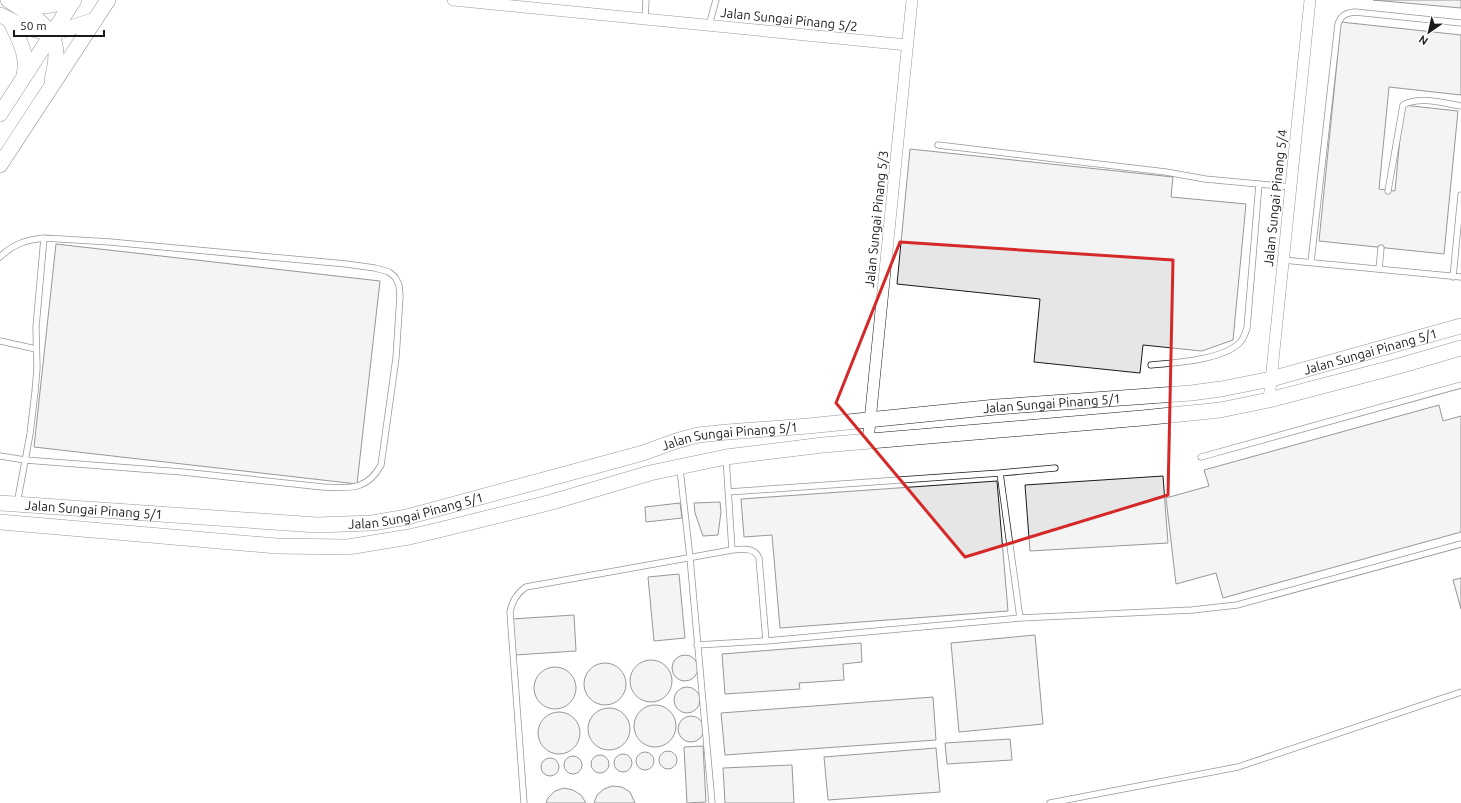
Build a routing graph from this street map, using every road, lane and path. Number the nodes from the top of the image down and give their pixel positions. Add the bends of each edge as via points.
1 (70, 0) edge
2 (74, 0) edge
3 (108, 0) edge
4 (453, 0) edge
5 (646, 0) edge
6 (716, 0) edge
7 (912, 0) edge
8 (1310, 0) edge
9 (13, 3) edge
10 (5, 18) edge
11 (645, 19) junction
12 (95, 20) junction
13 (1461, 23) edge
14 (708, 25) junction
15 (51, 34) junction
16 (908, 45) junction
17 (23, 78) junction
18 (51, 86) junction
19 (1461, 106) edge
20 (0, 114) edge
21 (938, 145) dead end
22 (0, 164) edge
23 (1259, 184) junction
24 (1291, 187) junction
25 (1388, 191) dead end
26 (1461, 195) edge
27 (44, 238) junction
28 (1381, 248) dead end
29 (0, 257) edge
30 (1283, 260) junction
31 (1311, 262) junction
32 (1379, 269) junction
33 (1453, 277) junction
34 (1461, 278) edge
35 (1461, 326) edge
36 (0, 340) edge
37 (1461, 348) edge
38 (36, 349) junction
39 (1151, 365) dead end
40 (1271, 379) junction
41 (1461, 385) edge
42 (1269, 400) junction
43 (871, 420) junction
44 (868, 441) junction
45 (0, 456) edge
46 (726, 457) junction
47 (1201, 457) dead end
48 (25, 460) junction
49 (679, 466) junction
50 (1056, 468) dead end
51 (1000, 472) junction
52 (728, 492) junction
53 (0, 503) edge
54 (17, 505) junction
55 (0, 522) edge
56 (1461, 544) edge
57 (732, 550) junction
58 (690, 558) junction
59 (1020, 618) junction
60 (766, 641) junction
61 (697, 645) junction
62 (1461, 692) edge
63 (524, 803) edge
64 (712, 803) edge
65 (1050, 803) edge

1 - 9 street via 44,7
2 - 15 street
3 - 12 street
4 - 11 street, Jalan Sungai Pinang 5/2
5 - 11 lane
6 - 14 lane
7 - 16 street, Jalan Sungai Pinang 5/3
8 - 24 street, Jalan Sungai Pinang 5/4
9 - 15 street via 41,22
10 - 15 street
10 - 17 street via 24,51 26,68
11 - 14 street, Jalan Sungai Pinang 5/2
12 - 15 street
12 - 18 street
13 - 31 lane via 1355,12 1340,18
14 - 16 street, Jalan Sungai Pinang 5/2
15 - 17 street
15 - 18 street via 56,52
16 - 43 street, Jalan Sungai Pinang 5/3
17 - 20 street
18 - 22 street
19 - 25 lane via 1418,100 1403,104
21 - 23 lane
23 - 24 lane
23 - 39 lane via 1247,328 1242,340 1224,352 1206,357 1187,362
24 - 30 street, Jalan Sungai Pinang 5/4
26 - 33 lane
27 - 29 lane via 17,243
27 - 38 lane
27 - 48 lane via 346,264 389,272 399,285 400,296 396,358 381,465 368,482 358,486 323,487 182,472
28 - 32 lane
30 - 31 lane
30 - 40 street, Jalan Sungai Pinang 5/4
31 - 32 lane
32 - 33 lane
33 - 34 lane
35 - 40 street, Jalan Sungai Pinang 5/1
36 - 38 lane
37 - 42 street, Jalan Sungai Pinang 5/1
38 - 48 lane via 35,392
40 - 42 street, Jalan Sungai Pinang 5/4
40 - 43 street, Jalan Sungai Pinang 5/1 via 1191,393 996,407
41 - 47 lane
42 - 44 street, Jalan Sungai Pinang 5/1 via 1220,410 1142,418
43 - 44 street, Jalan Sungai Pinang 5/3
43 - 54 street, Jalan Sungai Pinang 5/1 via 698,436 407,517 372,523 317,525
44 - 46 street, Jalan Sungai Pinang 5/1
45 - 48 lane
46 - 49 street, Jalan Sungai Pinang 5/1
46 - 52 lane
48 - 54 lane
49 - 55 street, Jalan Sungai Pinang 5/1 via 552,502 435,531 348,547 277,546
49 - 58 lane
50 - 51 lane
51 - 52 lane
51 - 59 lane
52 - 57 lane
53 - 54 street, Jalan Sungai Pinang 5/1
56 - 59 lane via 1236,605 1192,610
57 - 58 lane
57 - 60 lane via 748,549 759,558
58 - 61 lane
58 - 63 lane via 526,587 516,596 510,612
59 - 60 lane
60 - 61 lane
61 - 64 lane
62 - 65 lane via 1238,767

